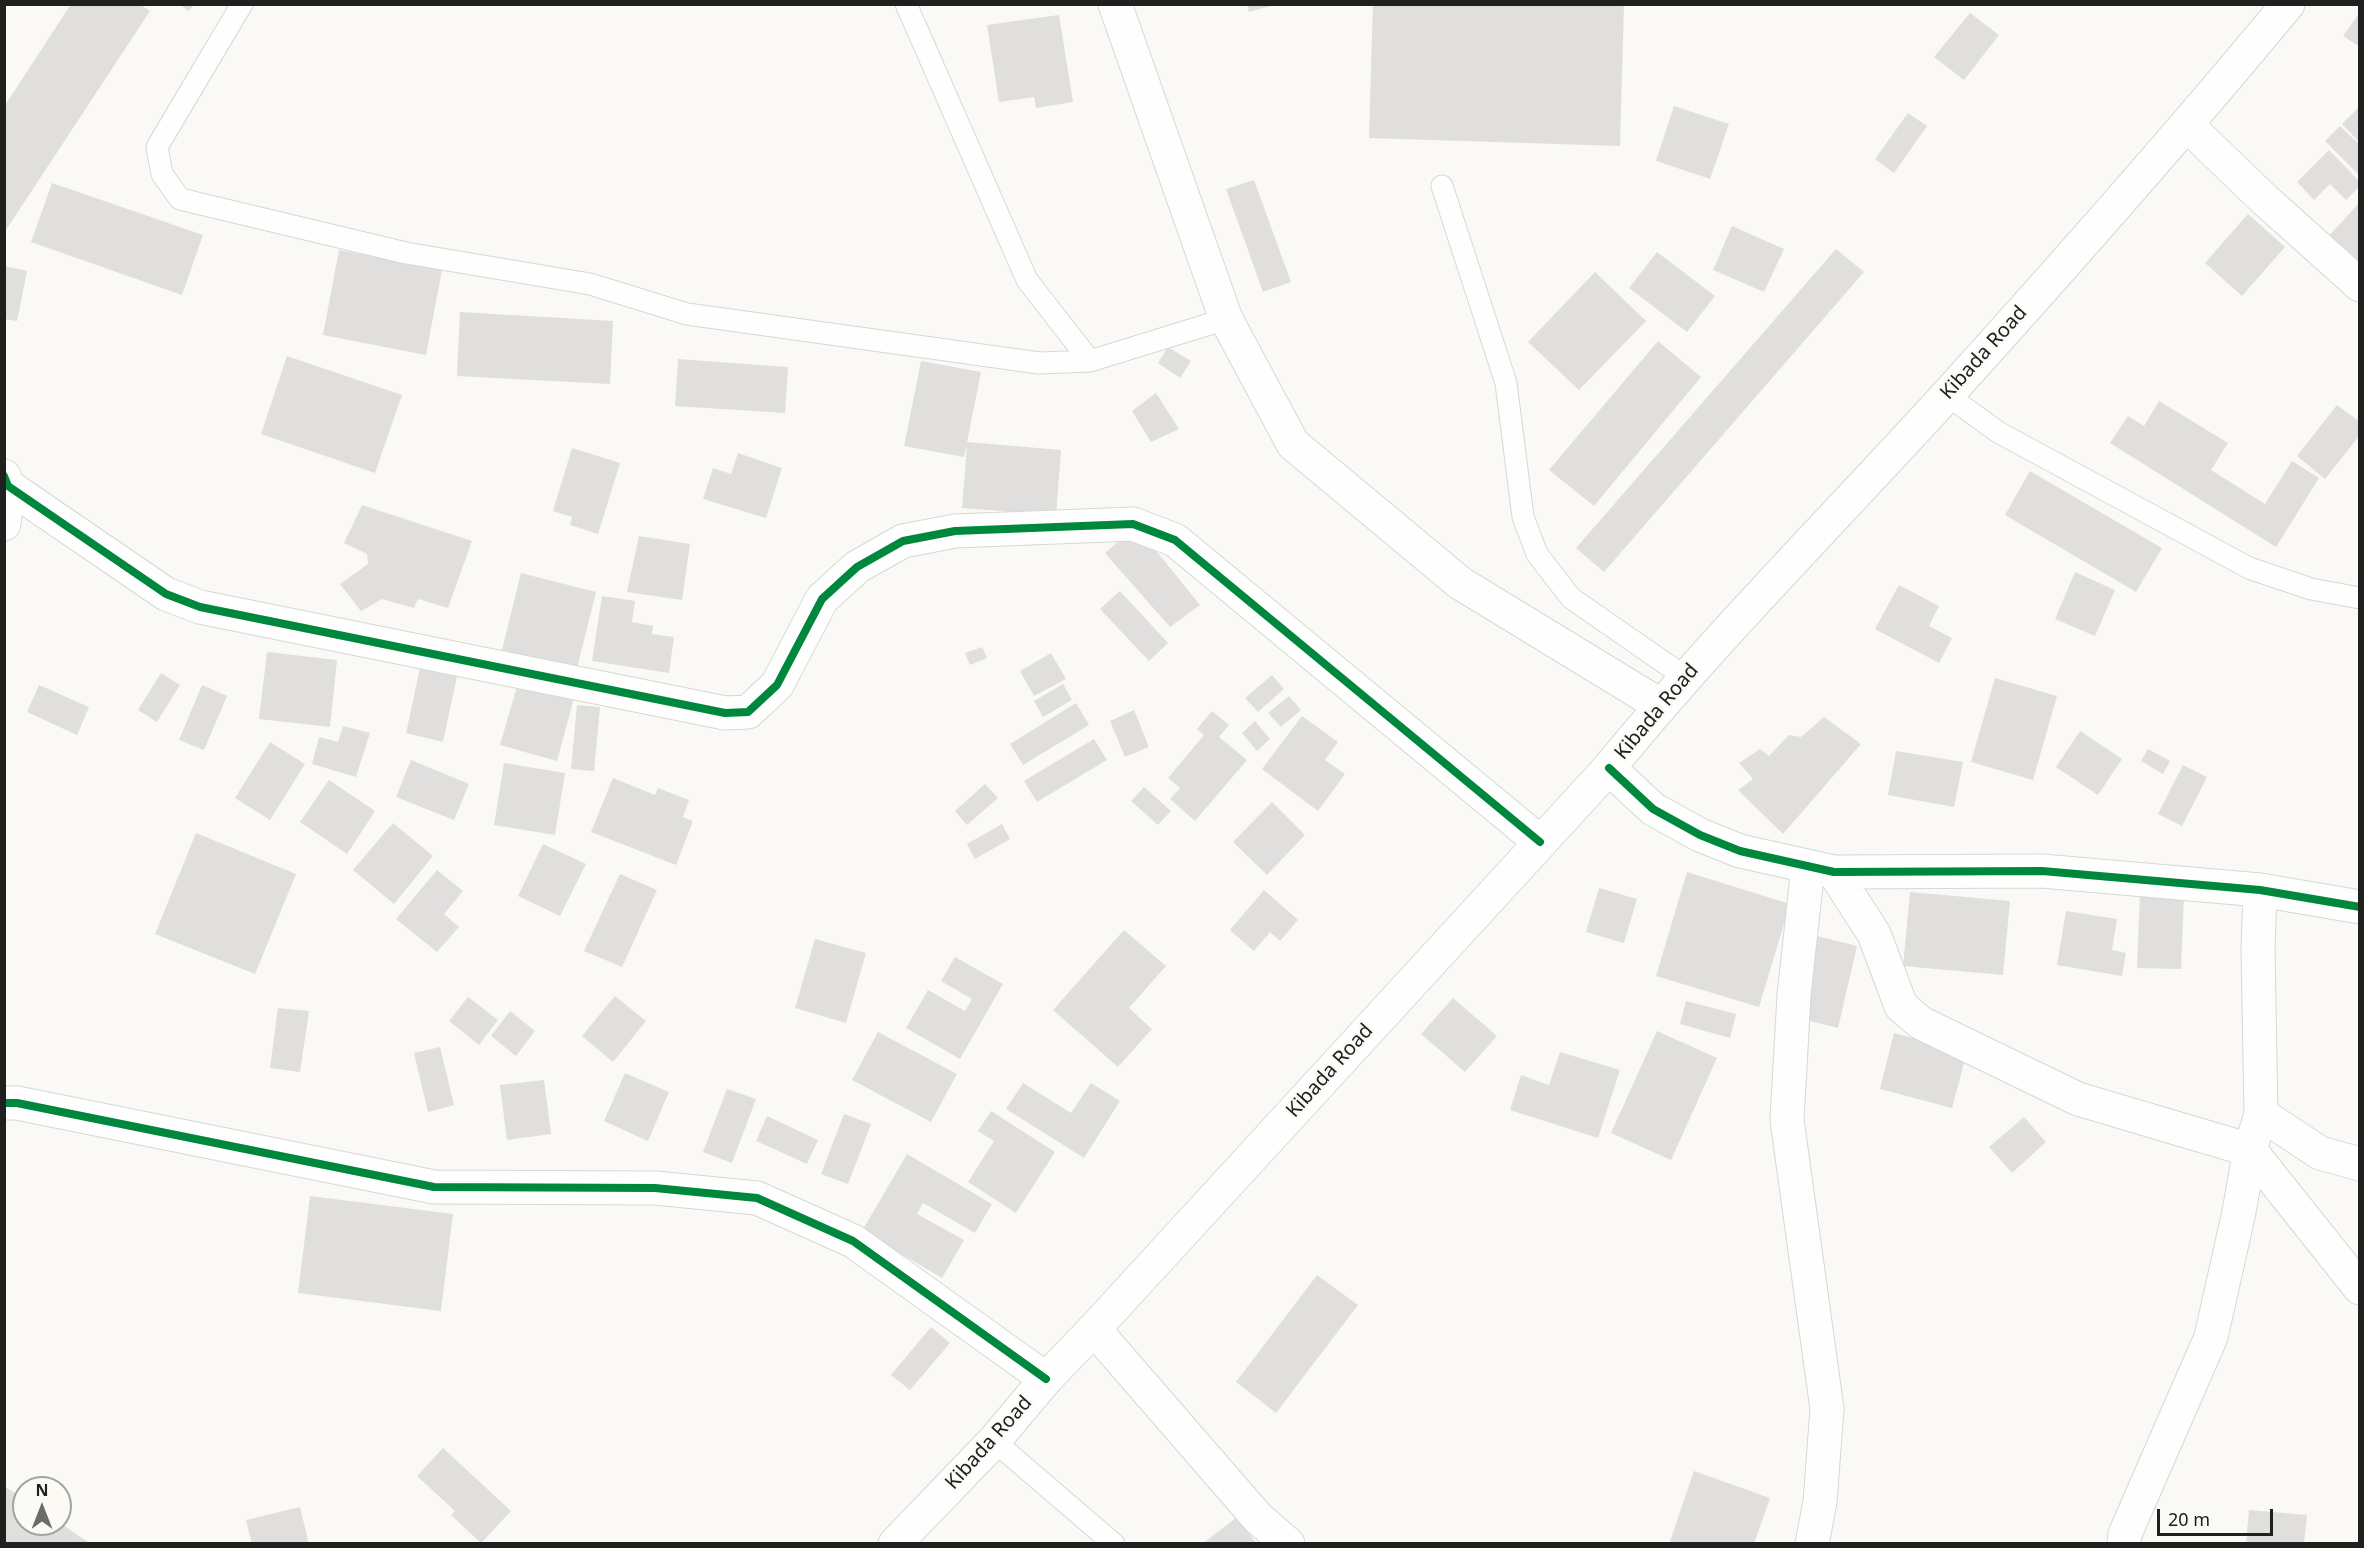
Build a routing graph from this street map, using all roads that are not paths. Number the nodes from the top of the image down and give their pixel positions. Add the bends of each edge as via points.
1 (242, 4) edge
2 (906, 4) edge
3 (1115, 4) edge
4 (2288, 4) edge
5 (2187, 126) junction
6 (1442, 186) dead end
7 (2360, 285) edge
8 (1226, 319) junction
9 (1090, 361) junction
10 (1947, 395) junction
11 (6, 481) edge
12 (4, 524) edge
13 (2360, 597) edge
14 (1685, 677) junction
15 (1660, 705) junction
16 (1609, 768) junction
17 (1540, 842) junction
18 (1821, 869) junction
19 (2260, 890) junction
20 (2360, 907) edge
21 (4, 1103) edge
22 (2261, 1114) junction
23 (2250, 1150) junction
24 (2360, 1164) edge
25 (2360, 1288) edge
26 (1094, 1329) junction
27 (1046, 1379) junction
28 (994, 1441) junction
29 (895, 1544) edge
30 (1114, 1544) edge
31 (1288, 1544) edge
32 (1812, 1544) edge
33 (2124, 1544) edge

1 - 9 lane via 158,147 162,174 180,199 406,252 590,284 687,314 1039,363
2 - 9 lane via 1027,280
3 - 8 street
4 - 5 street, Kibada Road
5 - 7 street
5 - 10 street, Kibada Road
6 - 14 lane via 1506,383 1523,517 1537,554 1571,598
8 - 9 lane
8 - 15 street via 1293,444 1460,584
10 - 13 lane via 1998,432 2249,568 2311,589
10 - 14 street, Kibada Road
11 - 12 street
11 - 17 street via 166,594 200,607 725,713 748,712 777,685 822,599 857,567 903,541 955,531 1133,524 1175,540
14 - 15 street, Kibada Road
15 - 16 street, Kibada Road
16 - 17 street, Kibada Road
16 - 18 street via 1653,809 1700,835 1740,851
17 - 26 street, Kibada Road
18 - 19 street via 2042,871
18 - 23 street via 1874,934 1901,1006 1921,1023 2078,1099
18 - 32 street via 1794,996 1787,1120 1827,1409 1820,1502
19 - 20 street
19 - 22 street
21 - 27 street via 434,1187 655,1188 757,1198 853,1241
22 - 23 street
22 - 24 street via 2320,1153
23 - 25 street
23 - 33 street via 2211,1337
26 - 27 street, Kibada Road
26 - 31 street via 1258,1518
27 - 28 street, Kibada Road
28 - 29 street, Kibada Road
28 - 30 lane

